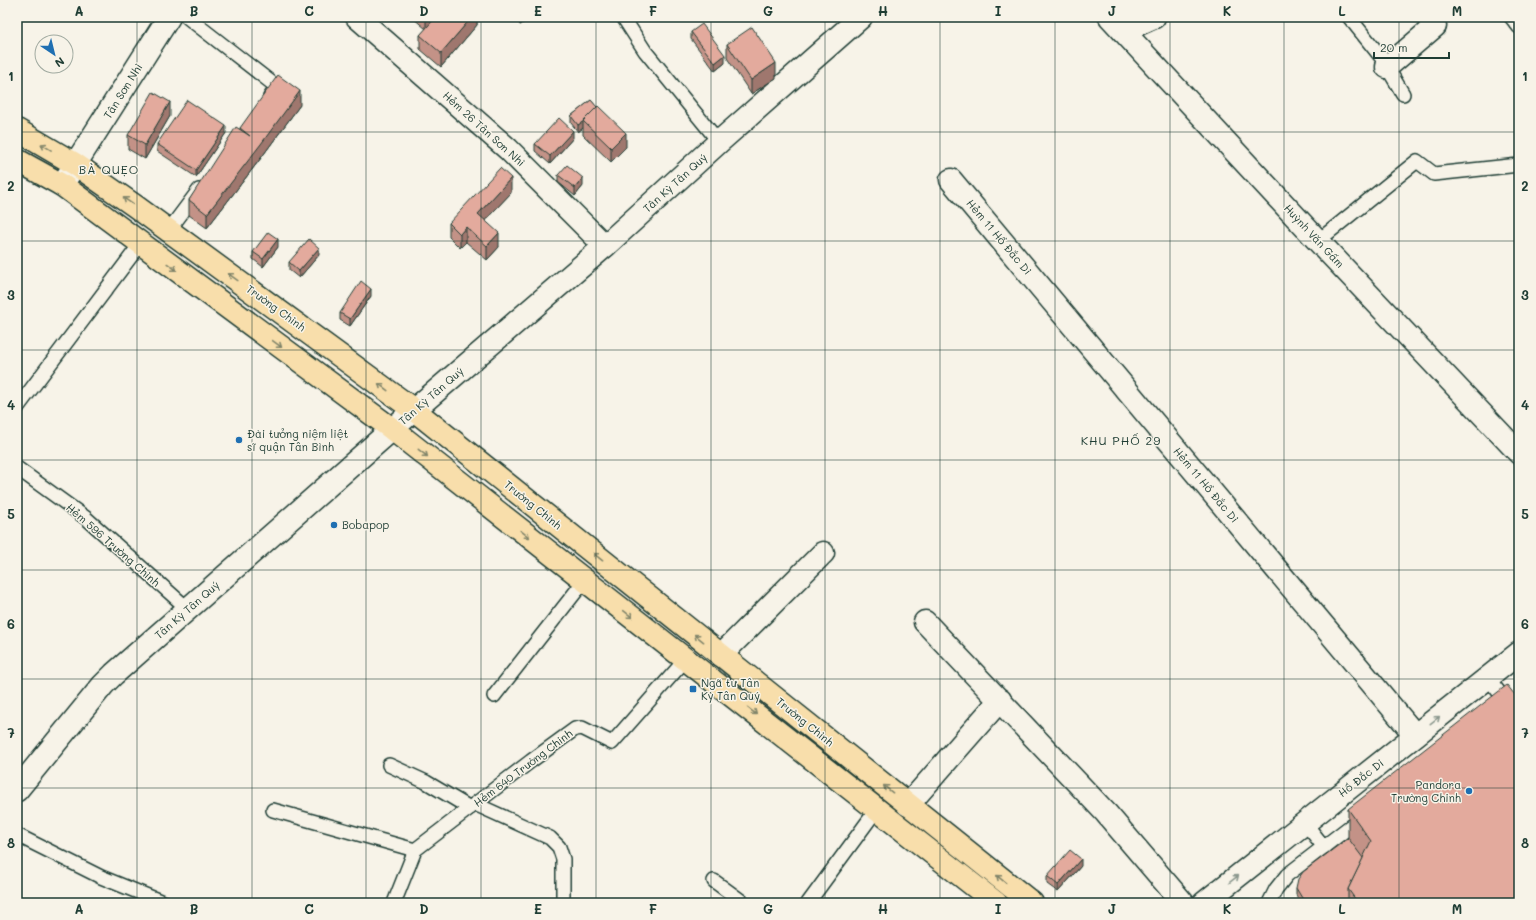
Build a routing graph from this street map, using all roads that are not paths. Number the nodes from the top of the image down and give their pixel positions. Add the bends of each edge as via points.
1 (169, 17) edge
2 (187, 17) edge
3 (357, 17) edge
4 (623, 17) edge
5 (861, 17) edge
6 (1154, 17) edge
7 (1349, 17) edge
8 (1428, 17) edge
9 (1511, 17) edge
10 (1117, 24) edge
11 (1519, 27) edge
12 (1387, 68) junction
13 (1403, 94) dead end
14 (263, 106) edge
15 (17, 130) edge
16 (719, 142) junction
17 (17, 160) edge
18 (75, 164) junction
19 (1519, 165) edge
20 (951, 180) dead end
21 (207, 181) edge
22 (62, 185) junction
23 (169, 230) junction
24 (1318, 241) junction
25 (141, 244) junction
26 (605, 246) junction
27 (17, 408) edge
28 (414, 410) junction
29 (392, 429) junction
30 (1519, 453) edge
31 (17, 468) edge
32 (823, 553) dead end
33 (585, 580) junction
34 (188, 609) junction
35 (925, 622) dead end
36 (1519, 653) edge
37 (721, 655) junction
38 (686, 659) junction
39 (1488, 678) junction
40 (494, 696) dead end
41 (1000, 700) junction
42 (1508, 704) junction
43 (1496, 713) edge
44 (1519, 718) edge
45 (1415, 735) junction
46 (389, 765) dead end
47 (17, 790) edge
48 (908, 805) junction
49 (472, 806) junction
50 (877, 809) junction
51 (1373, 809) edge
52 (273, 810) dead end
53 (1304, 823) junction
54 (17, 835) edge
55 (1324, 847) junction
56 (415, 850) junction
57 (714, 881) dead end
58 (165, 903) edge
59 (394, 903) edge
60 (563, 903) edge
61 (744, 903) edge
62 (808, 903) edge
63 (996, 903) edge
64 (1032, 903) edge
65 (1183, 903) edge
66 (1204, 903) edge
67 (1270, 903) edge

1 - 18 street, Tân Sơn Nhì
2 - 14 lane via 277,88
3 - 26 street, Hẻm 26 Tân Sơn Nhì via 508,149
4 - 16 lane via 645,51
5 - 16 street, Tân Kỳ Tân Quý
6 - 10 street
7 - 12 lane
8 - 12 street via 1435,26
9 - 11 lane
10 - 24 street, Huỳnh Văn Gấm
12 - 13 lane
18 -> 15 main road, Trường Chinh
16 - 26 street, Tân Kỳ Tân Quý
17 - 22 main road
18 - 22 street, Tân Sơn Nhì
23 -> 18 main road, Trường Chinh
19 - 24 lane via 1434,174 1417,161
20 - 45 street, Hẻm 11 Hồ Đắc Di
21 - 23 lane
22 - 25 main road
28 -> 23 main road, Trường Chinh
24 - 30 street, Huỳnh Văn Gấm
25 - 27 lane
25 -> 29 main road
26 - 28 street, Tân Kỳ Tân Quý
28 - 29 street, Tân Kỳ Tân Quý
37 -> 28 main road, Trường Chinh
29 -> 33 main road
29 - 34 street, Tân Kỳ Tân Quý
31 - 34 lane, Hẻm 596 Trường Chinh via 86,518
32 - 37 street
33 -> 38 main road
33 - 40 lane
34 - 47 street, Tân Kỳ Tân Quý via 102,685
35 - 41 street
36 - 39 street, Hồ Đắc Di
48 -> 37 main road, Trường Chinh
38 - 49 lane, Hẻm 640 Trường Chinh via 612,743 582,728 576,729
38 -> 50 main road
39 - 42 lane
45 -> 39 street, Hồ Đắc Di
41 - 48 street
41 - 65 street via 1106,813
42 - 43 lane
42 - 44 lane
45 - 53 street, Hồ Đắc Di
46 - 49 lane
64 -> 48 main road, Trường Chinh
49 - 56 lane, Hẻm 640 Trường Chinh
49 - 60 lane via 550,838 559,847 563,859
50 - 62 lane
50 - 63 main road
51 - 55 lane
52 - 56 lane
53 - 55 lane
66 -> 53 street, Hồ Đắc Di
54 - 58 lane via 102,877
55 - 67 lane via 1287,875 1276,889
56 - 59 lane
57 - 61 lane

